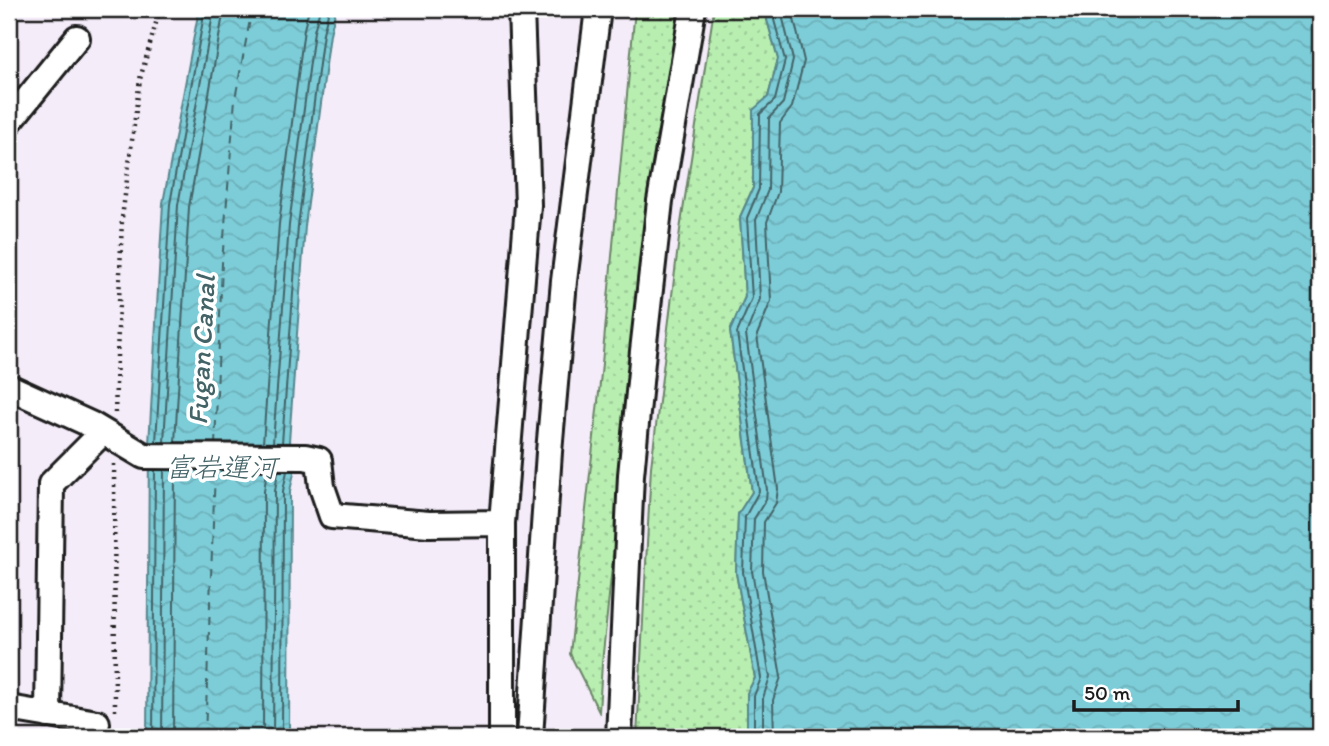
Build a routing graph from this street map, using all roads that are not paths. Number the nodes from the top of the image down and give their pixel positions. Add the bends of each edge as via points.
1 (521, 9) edge
2 (598, 9) edge
3 (693, 9) edge
4 (77, 38) dead end
5 (9, 122) edge
6 (9, 387) edge
7 (108, 435) junction
8 (502, 523) junction
9 (9, 708) edge
10 (48, 715) junction
11 (106, 723) road end
12 (534, 735) edge
13 (502, 737) edge
14 (619, 737) edge

1 - 8 street via 528,205
2 - 12 street via 564,281 549,452
3 - 14 street via 660,201 643,351 631,475
4 - 5 street
6 - 7 street
7 - 8 street via 144,456 318,460 332,516 429,524
7 - 10 street via 51,484
8 - 13 street
9 - 10 street
10 - 11 street

